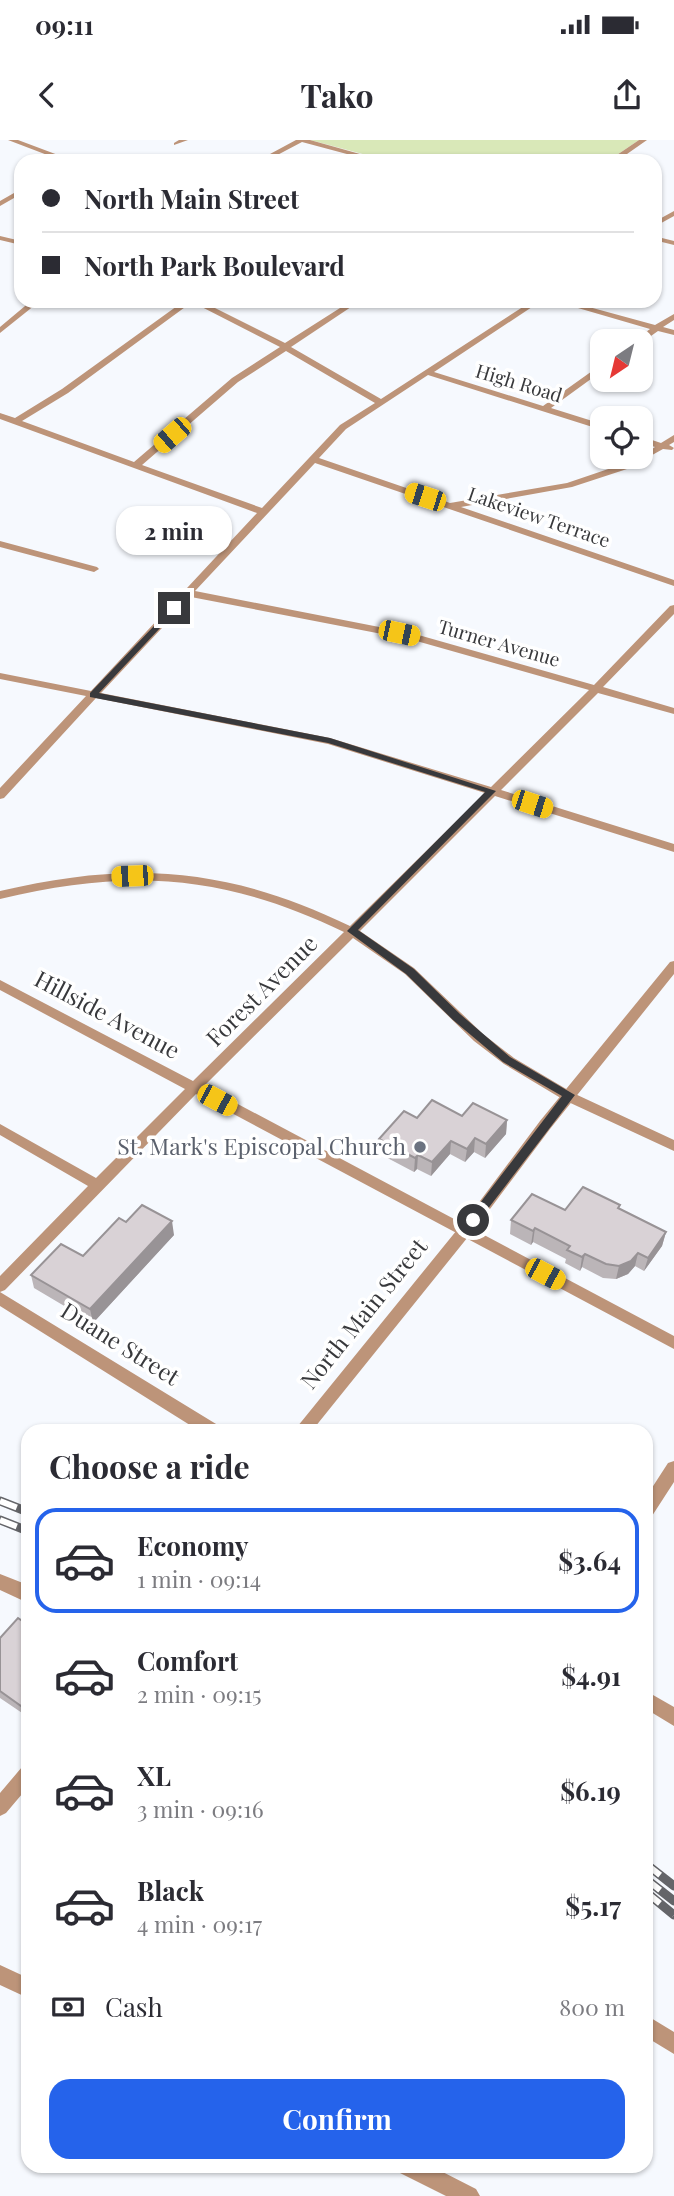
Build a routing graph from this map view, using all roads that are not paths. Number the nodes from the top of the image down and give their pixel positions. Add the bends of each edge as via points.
1 (11, 140) edge
2 (185, 140) edge
3 (301, 140) edge
4 (643, 140) edge
5 (176, 144) dead end
6 (47, 154) edge
7 (274, 154) edge
8 (352, 154) edge
9 (622, 154) edge
10 (28, 308) edge
11 (179, 308) edge
12 (209, 308) edge
13 (345, 308) edge
14 (526, 308) edge
15 (583, 308) edge
16 (674, 316) edge
17 (656, 328) junction
18 (653, 330) edge
19 (0, 331) edge
20 (674, 333) edge
21 (285, 346) junction
22 (426, 372) junction
23 (590, 376) edge
24 (380, 402) junction
25 (544, 409) junction
26 (5, 420) edge
27 (590, 423) edge
28 (674, 438) edge
29 (653, 443) edge
30 (663, 446) junction
31 (674, 450) edge
32 (312, 459) junction
33 (135, 466) junction
34 (451, 505) junction
35 (263, 512) junction
36 (0, 544) edge
37 (94, 569) dead end
38 (674, 583) edge
39 (188, 593) junction
40 (674, 608) edge
41 (0, 676) edge
42 (597, 689) junction
43 (93, 695) junction
44 (674, 711) edge
45 (491, 791) junction
46 (0, 795) edge
47 (674, 849) edge
48 (0, 895) edge
49 (352, 931) junction
50 (671, 974) edge
51 (0, 984) edge
52 (195, 1088) junction
53 (569, 1095) junction
54 (0, 1129) edge
55 (674, 1146) edge
56 (99, 1186) junction
57 (464, 1231) junction
58 (0, 1286) edge
59 (0, 1298) edge
60 (674, 1343) edge
61 (202, 1424) edge
62 (307, 1424) edge
63 (674, 1468) edge
64 (653, 1500) edge
65 (0, 1583) edge
66 (21, 1590) edge
67 (653, 1704) edge
68 (674, 1717) edge
69 (21, 1782) edge
70 (0, 1807) edge
71 (0, 1975) edge
72 (21, 1985) edge
73 (653, 2030) edge
74 (674, 2044) edge
75 (421, 2173) edge
76 (469, 2196) edge

1 - 6 street
2 - 5 street
3 - 7 street
3 - 8 street
4 - 9 street
10 - 19 street
11 - 26 street via 65,391
12 - 21 street
13 - 21 street
14 - 22 street
15 - 17 street
16 - 17 street
17 - 18 street
17 - 20 street
21 - 24 street
21 - 33 street via 235,380
22 - 24 street
22 - 25 street, High Road
23 - 25 street
24 - 32 street via 343,427
25 - 27 street, High Road
26 - 33 street
28 - 30 street
29 - 30 street
30 - 31 street
30 - 34 street via 586,481
32 - 34 street, Lakeview Terrace
32 - 35 street
33 - 35 street
34 - 38 street, Lakeview Terrace
35 - 39 street
36 - 37 street
39 - 42 street, Turner Avenue via 415,637
39 - 43 street
40 - 42 street, Forest Avenue
41 - 43 street
42 - 44 street, Turner Avenue
42 - 45 street, Forest Avenue
43 - 45 street via 330,741
43 - 46 street
45 - 47 street
45 - 49 street, Forest Avenue
48 - 49 street via 84,878 196,880 278,899
49 - 52 street, Forest Avenue
49 - 53 street via 410,971 506,1060
50 - 53 street, North Main Street
51 - 52 street, Hillside Avenue
52 - 56 street, Forest Avenue
52 - 57 street, Hillside Avenue
53 - 55 street
53 - 57 street, North Main Street
54 - 56 street
56 - 58 street, Forest Avenue
57 - 60 street, Hillside Avenue
57 - 62 street, North Main Street
59 - 61 street, Duane Street
63 - 64 street
65 - 66 street
67 - 68 street
69 - 70 street
71 - 72 street
73 - 74 street
75 - 76 street

